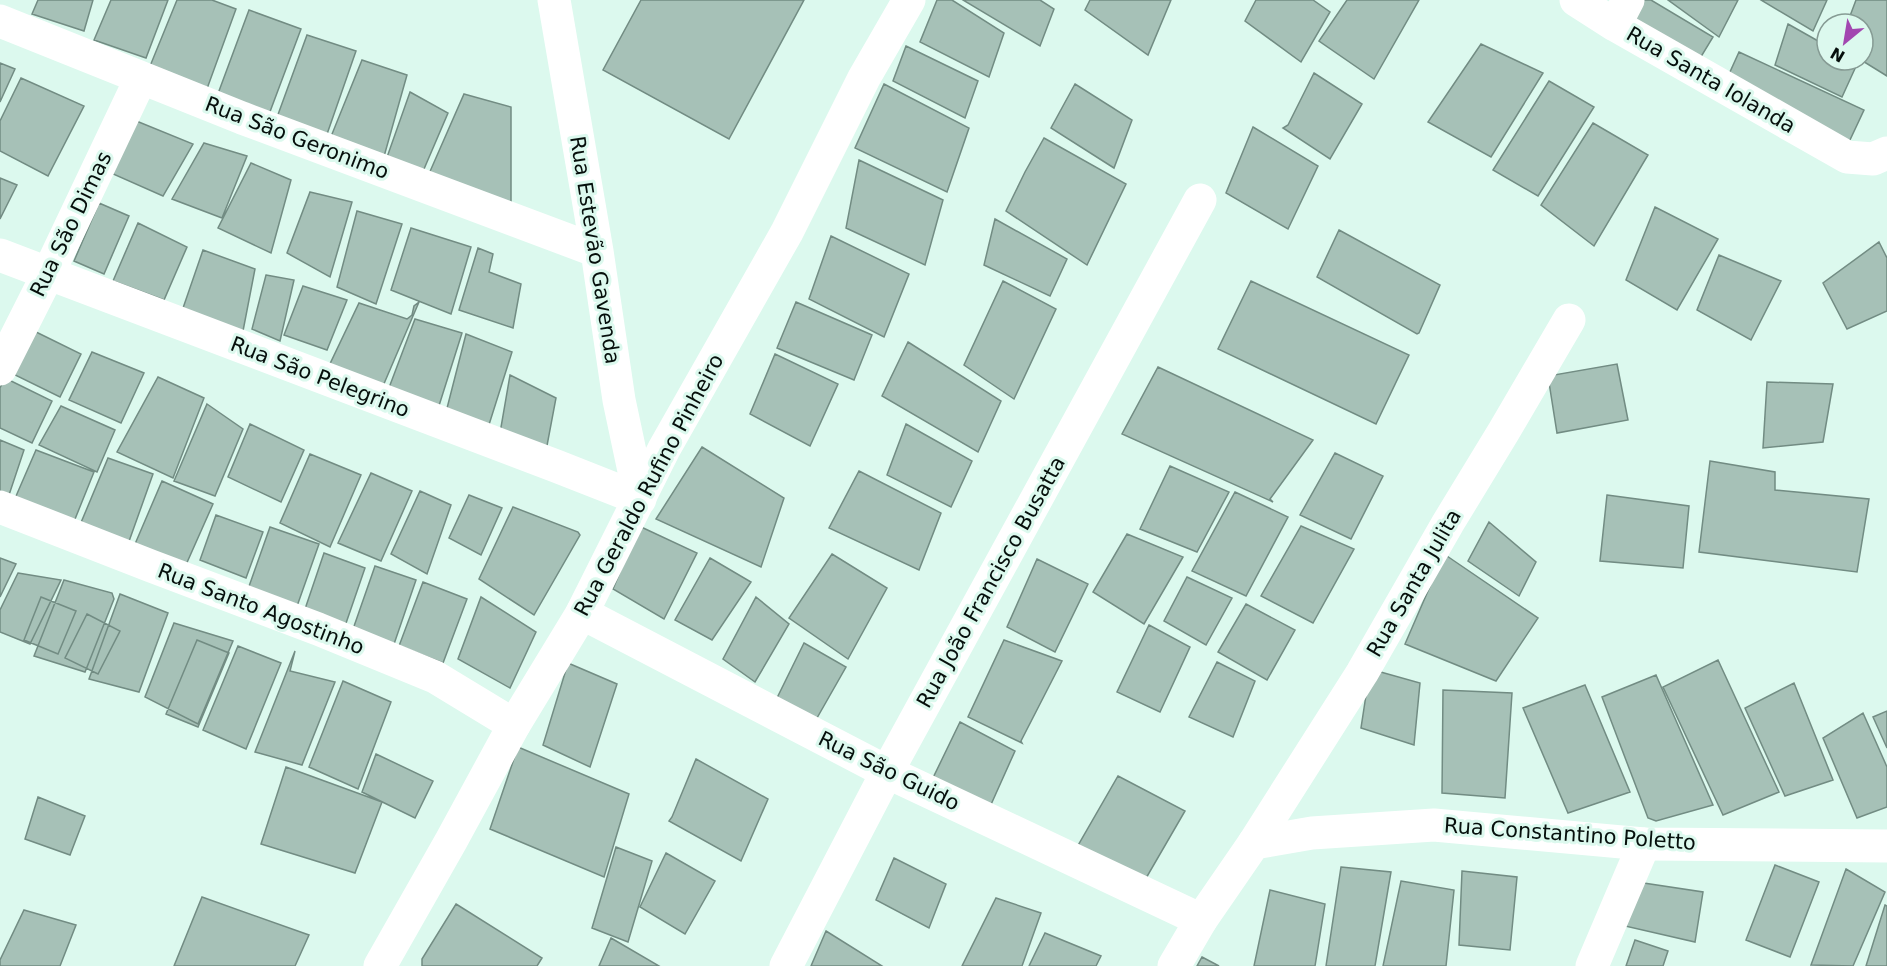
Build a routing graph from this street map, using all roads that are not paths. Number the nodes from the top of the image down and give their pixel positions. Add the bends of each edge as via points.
1 (554, 0) edge
2 (909, 0) edge
3 (1576, 0) edge
4 (1621, 13) edge
5 (0, 21) edge
6 (141, 78) junction
7 (1887, 153) edge
8 (1200, 200) dead end
9 (597, 251) junction
10 (0, 255) edge
11 (48, 274) junction
12 (1569, 320) dead end
13 (0, 369) edge
14 (640, 500) junction
15 (0, 507) edge
16 (582, 613) junction
17 (514, 725) junction
18 (887, 772) junction
19 (1254, 843) junction
20 (1644, 844) junction
21 (1887, 846) edge
22 (1201, 920) junction
23 (380, 966) edge
24 (786, 966) edge
25 (1174, 966) edge
26 (1592, 966) edge

1 - 9 street, Rua Estevão Gavenda
2 - 14 street, Rua Geraldo Rufino Pinheiro via 864,78 787,232 664,449
3 - 4 street, Rua Santa Iolanda
4 - 7 street, Rua Santa Iolanda via 1847,157 1873,159
5 - 6 street, Rua São Geronimo
6 - 9 street, Rua São Geronimo
6 - 11 street, Rua São Dimas
8 - 18 street, Rua João Francisco Busatta
9 - 14 street, Rua Estevão Gavenda via 619,400
10 - 11 street, Rua São Pelegrino
11 - 13 street, Rua São Dimas
11 - 14 street, Rua São Pelegrino
12 - 19 street, Rua Santa Julita via 1362,673
14 - 16 street, Rua Geraldo Rufino Pinheiro
15 - 17 street, Rua Santo Agostinho via 435,677
16 - 17 street, Rua Geraldo Rufino Pinheiro
16 - 18 street, Rua São Guido
17 - 23 street, Rua Geraldo Rufino Pinheiro
18 - 22 street, Rua São Guido
18 - 24 street, Rua João Francisco Busatta
19 - 20 street, Rua Constantino Poletto via 1312,833 1434,825
19 - 22 street, Rua Santa Julita
20 - 21 street, Rua Constantino Poletto
20 - 26 street
22 - 25 street, Rua Santa Julita

